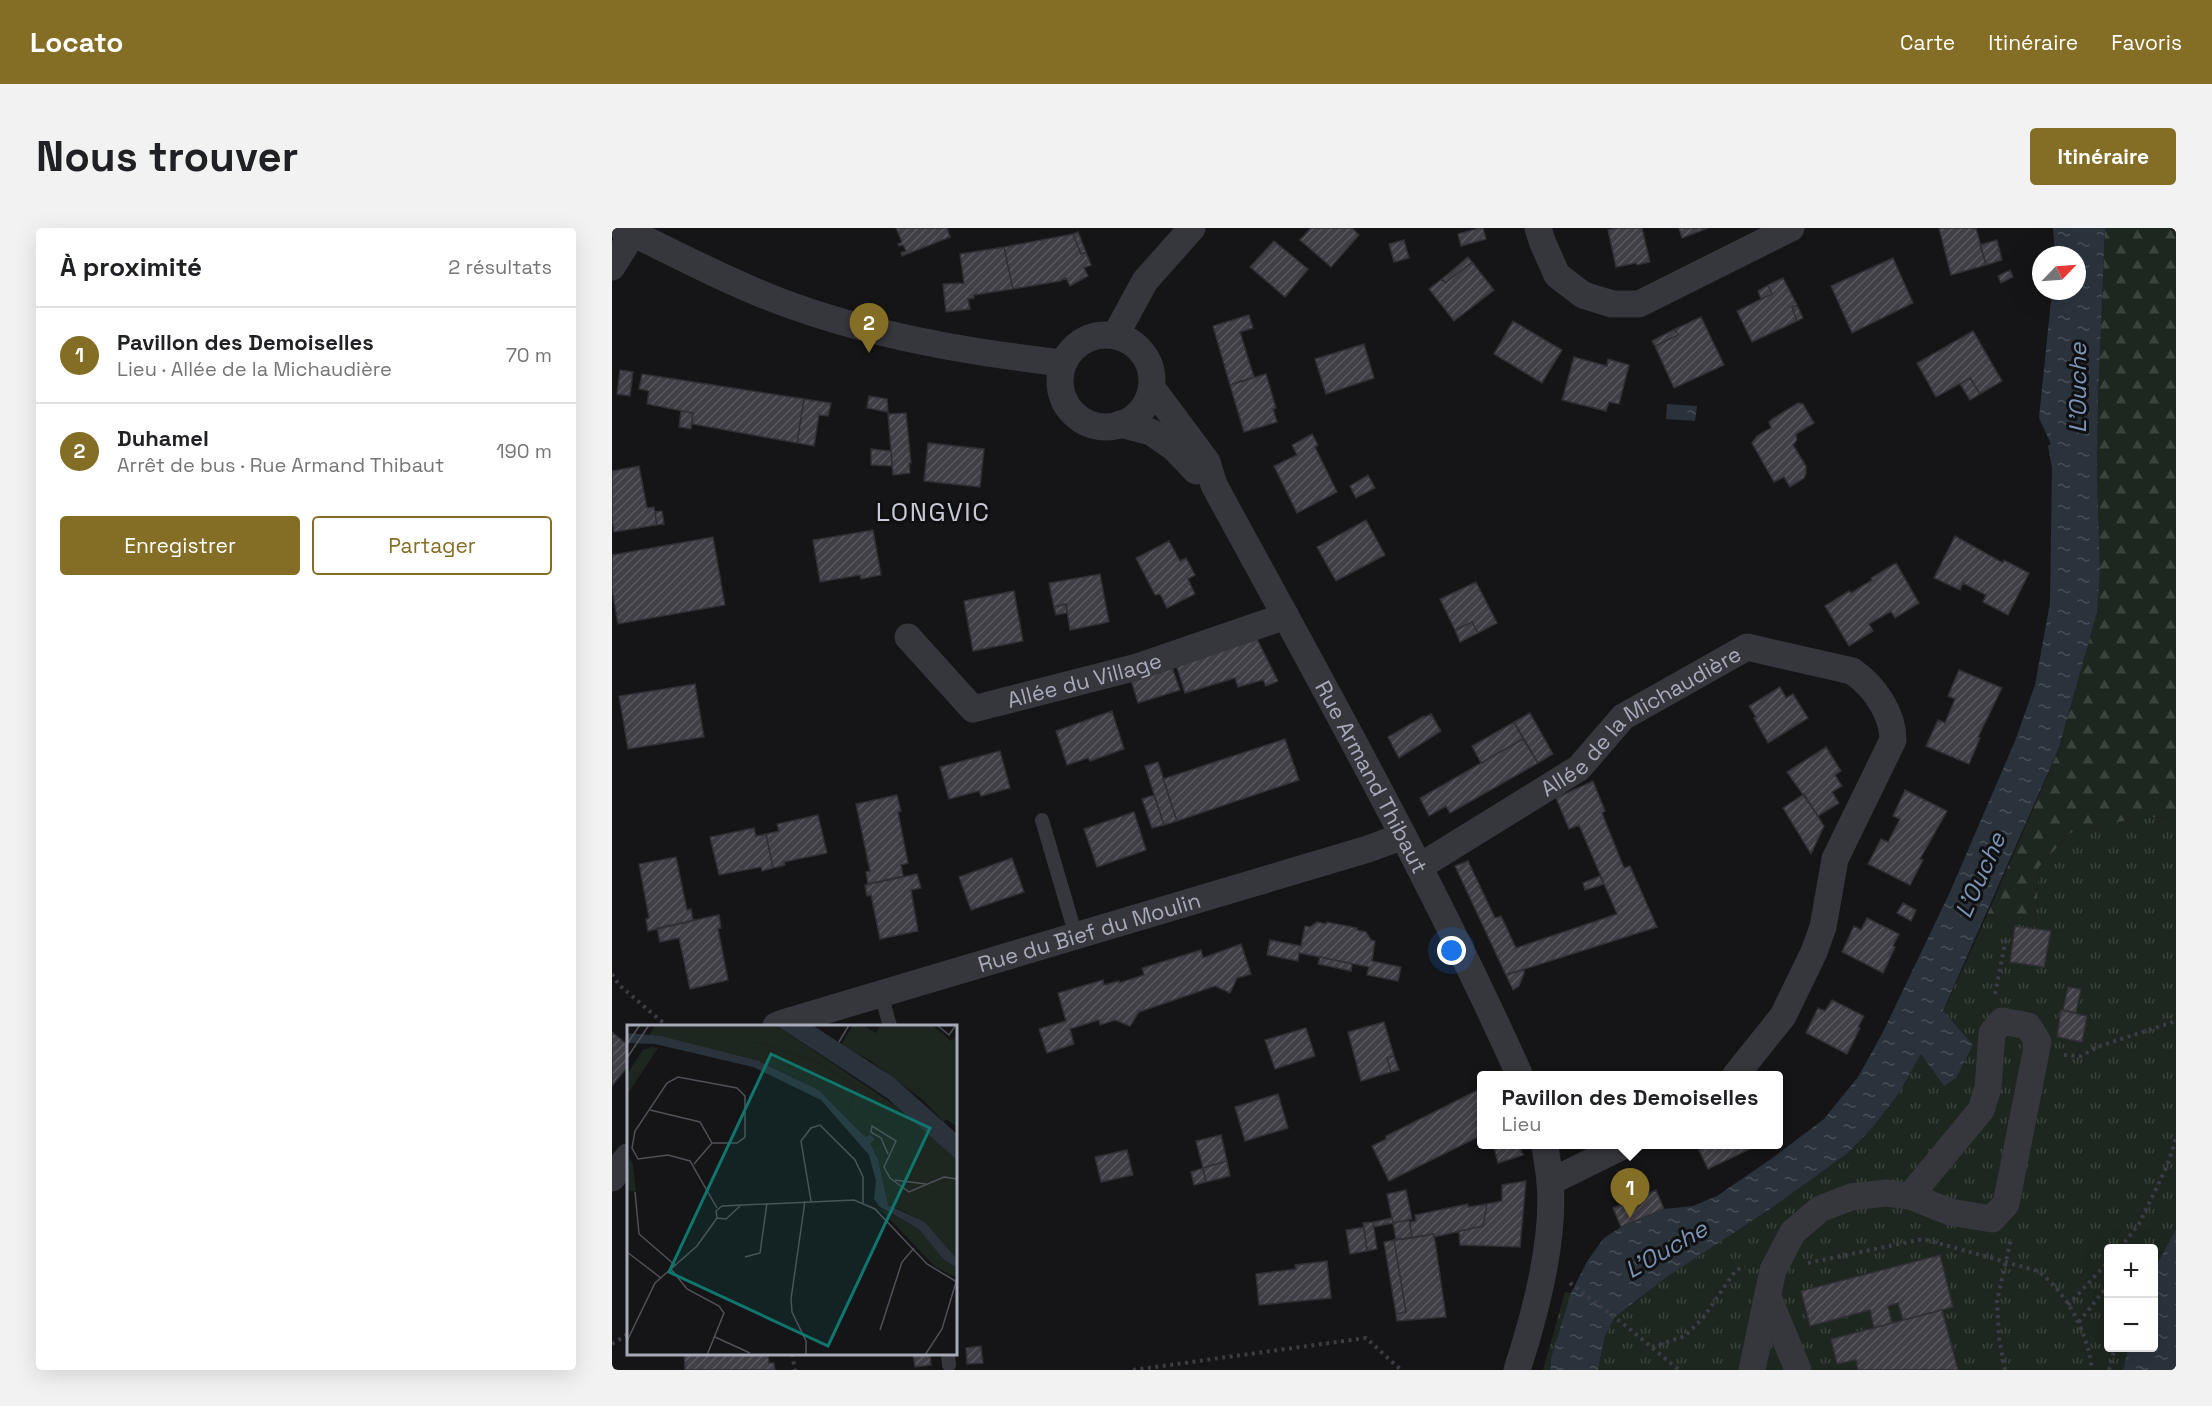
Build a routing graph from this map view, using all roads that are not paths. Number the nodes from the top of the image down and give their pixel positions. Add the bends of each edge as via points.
1 (1192, 228) edge
2 (1538, 228) edge
3 (1791, 228) edge
4 (627, 231) edge
5 (665, 239) edge
6 (612, 267) edge
7 (1115, 336) junction
8 (1062, 363) junction
9 (1152, 388) junction
10 (1120, 424) junction
11 (1214, 485) junction
12 (1286, 616) junction
13 (908, 638) dead end
14 (1042, 820) dead end
15 (1403, 836) junction
16 (1419, 867) junction
17 (1076, 936) junction
18 (881, 994) junction
19 (778, 1025) edge
20 (890, 1025) edge
21 (1518, 1071) edge
22 (1739, 1071) edge
23 (1546, 1149) edge
24 (1617, 1149) edge
25 (627, 1158) edge
26 (612, 1178) edge
27 (1550, 1182) junction
28 (1910, 1196) junction
29 (1768, 1297) junction
30 (1517, 1370) edge
31 (1752, 1370) edge
32 (1798, 1370) edge

1 - 7 street via 1145,281
2 - 3 street via 1557,274 1583,295 1612,304 1639,304
4 - 5 street
4 - 6 street
5 - 8 street via 779,301 840,321 937,345
7 - 8 street via 1084,341
7 - 9 street via 1135,345 1146,357 1152,372
8 - 10 street via 1061,389 1066,404 1077,417 1097,427
9 - 10 street via 1141,412
9 - 11 street, Rue Armand Thibaut via 1207,462
10 - 11 street, Rue Armand Thibaut via 1150,432
11 - 12 street, Rue Armand Thibaut
12 - 13 street, Allée du Village via 1137,667 973,709
12 - 15 street, Rue Armand Thibaut
14 - 17 lane
15 - 16 street, Rue Armand Thibaut
15 - 17 street, Rue du Bief du Moulin
16 - 21 street, Rue Armand Thibaut
16 - 22 street, Allée de la Michaudière via 1579,768 1623,717 1748,647 1852,671 1880,699 1893,728 1893,740 1834,859 1823,927 1814,952 1783,1016
17 - 18 street, Rue du Bief du Moulin
18 - 19 street, Rue du Bief du Moulin
18 - 20 lane
23 - 27 street
24 - 27 street
25 - 26 street
27 - 30 street via 1550,1228 1543,1269
28 - 28 street via 1950,1212 1992,1219 2006,1204 2038,1042 2028,1026 2002,1021 1992,1034 1988,1088 1981,1110
28 - 29 street via 1886,1193 1851,1197 1820,1209 1793,1232 1773,1270
29 - 31 street
29 - 32 street

